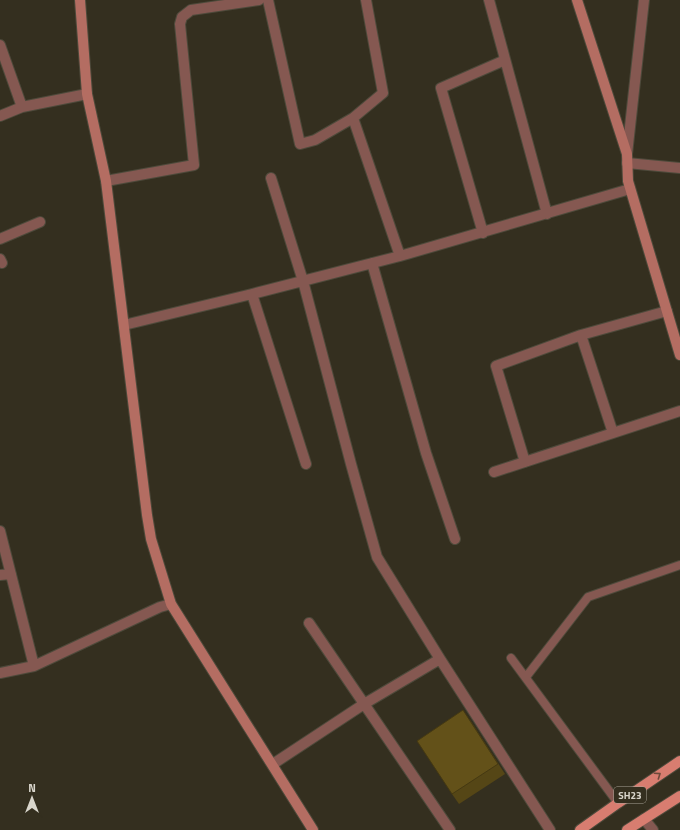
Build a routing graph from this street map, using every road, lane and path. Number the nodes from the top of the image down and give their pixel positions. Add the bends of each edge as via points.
1 (80, 0) edge
2 (259, 0) edge
3 (268, 0) edge
4 (366, 0) edge
5 (489, 0) edge
6 (577, 0) edge
7 (644, 0) edge
8 (191, 5) edge
9 (0, 45) edge
10 (505, 60) junction
11 (86, 94) junction
12 (22, 107) junction
13 (0, 116) edge
14 (353, 118) junction
15 (627, 158) junction
16 (680, 168) edge
17 (271, 178) dead end
18 (106, 181) junction
19 (630, 189) junction
20 (547, 214) junction
21 (40, 222) dead end
22 (482, 233) junction
23 (0, 239) edge
24 (400, 256) junction
25 (372, 263) junction
26 (303, 281) junction
27 (252, 294) junction
28 (667, 311) junction
29 (124, 325) junction
30 (581, 335) junction
31 (680, 355) edge
32 (680, 411) edge
33 (613, 433) junction
34 (525, 462) junction
35 (306, 464) dead end
36 (494, 472) dead end
37 (0, 531) edge
38 (455, 540) dead end
39 (680, 565) edge
40 (11, 574) junction
41 (0, 575) edge
42 (171, 604) junction
43 (309, 623) dead end
44 (511, 658) dead end
45 (440, 659) junction
46 (34, 666) junction
47 (0, 673) edge
48 (526, 677) junction
49 (364, 704) junction
50 (680, 761) edge
51 (273, 764) junction
52 (680, 796) edge
53 (618, 803) junction
54 (644, 819) junction
55 (313, 830) edge
56 (450, 830) edge
57 (550, 830) edge
58 (580, 830) edge
59 (627, 830) edge
60 (653, 830) edge

1 - 11 street
2 - 8 street
3 - 14 street via 300,144 315,140
4 - 14 street via 383,93
5 - 10 street
6 - 15 street
7 - 15 street
8 - 18 street via 180,24 194,166
9 - 12 street
10 - 20 street
10 - 22 street via 441,88
11 - 12 street
11 - 18 street
12 - 13 street
14 - 24 street
15 - 16 street
15 - 19 street
17 - 26 street
18 - 29 street
19 - 20 street
19 - 28 street
20 - 22 street
21 - 23 street
22 - 24 street
24 - 25 street
25 - 26 street
25 - 38 street via 426,453
26 - 27 street
26 - 45 street via 378,557
27 - 29 street
27 - 35 street
28 - 30 street
28 - 31 street
29 - 42 street via 147,515 151,538
30 - 33 street
30 - 34 street via 496,366
32 - 33 street
33 - 34 street
34 - 36 street
37 - 40 street
39 - 48 lane via 588,597
40 - 41 street
40 - 46 street
42 - 46 street
42 - 51 street
43 - 49 street
44 - 48 lane
45 - 49 street
45 - 57 street
46 - 47 street
48 - 53 lane
49 - 51 street
49 - 56 street
53 -> 50 main road, SH23
51 - 55 street
52 - 54 main road, SH23
53 - 58 main road, SH23
54 - 59 main road, SH23
54 - 60 street

